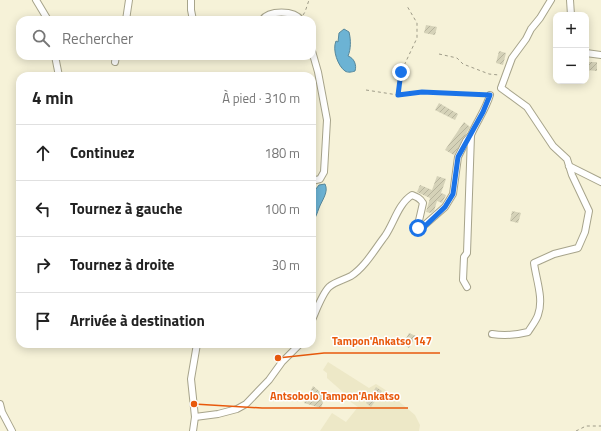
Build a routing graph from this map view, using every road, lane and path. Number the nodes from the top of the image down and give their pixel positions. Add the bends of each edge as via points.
1 (36, 0) edge
2 (129, 0) edge
3 (191, 0) edge
4 (309, 0) edge
5 (551, 0) edge
6 (570, 0) edge
7 (407, 6) dead end
8 (570, 12) edge
9 (46, 16) edge
10 (127, 16) edge
11 (192, 16) edge
12 (266, 16) edge
13 (296, 16) edge
14 (302, 16) edge
15 (589, 53) edge
16 (440, 54) dead end
17 (601, 55) edge
18 (56, 60) edge
19 (315, 60) edge
20 (58, 72) edge
21 (505, 75) junction
22 (366, 90) dead end
23 (398, 95) junction
24 (490, 95) joint
25 (471, 135) junction
26 (569, 166) junction
27 (316, 180) edge
28 (601, 182) edge
29 (467, 287) dead end
30 (316, 312) edge
31 (492, 334) dead end
32 (196, 348) edge
33 (296, 348) edge
34 (0, 404) edge
35 (195, 417) junction
36 (601, 426) edge
37 (12, 431) edge
38 (193, 431) edge
39 (576, 431) edge

1 - 9 street
2 - 10 street
3 - 11 street
4 - 14 path
5 - 21 street via 512,58
6 - 8 street
7 - 23 path via 417,23 417,38 401,72
12 - 13 street via 273,13
15 - 17 street
16 - 21 path via 457,58 463,64 489,74
18 - 20 street
19 - 27 street via 327,120 324,172 320,179
21 - 26 street via 501,88 527,107 553,146 567,159
22 - 23 path
23 - 24 path via 422,92
24 - 25 street
25 - 29 street via 467,253 464,257 463,280
25 - 30 street via 458,157 453,194 445,207 420,229 418,225 423,203 417,197 407,198 387,234 359,269 329,288
26 - 28 street
26 - 31 street via 589,212 585,232 578,248 534,262 540,295 538,315 528,332 502,336
32 - 35 street via 191,379
33 - 35 street via 246,404 218,414
34 - 37 street
35 - 38 street
36 - 39 path via 586,426

